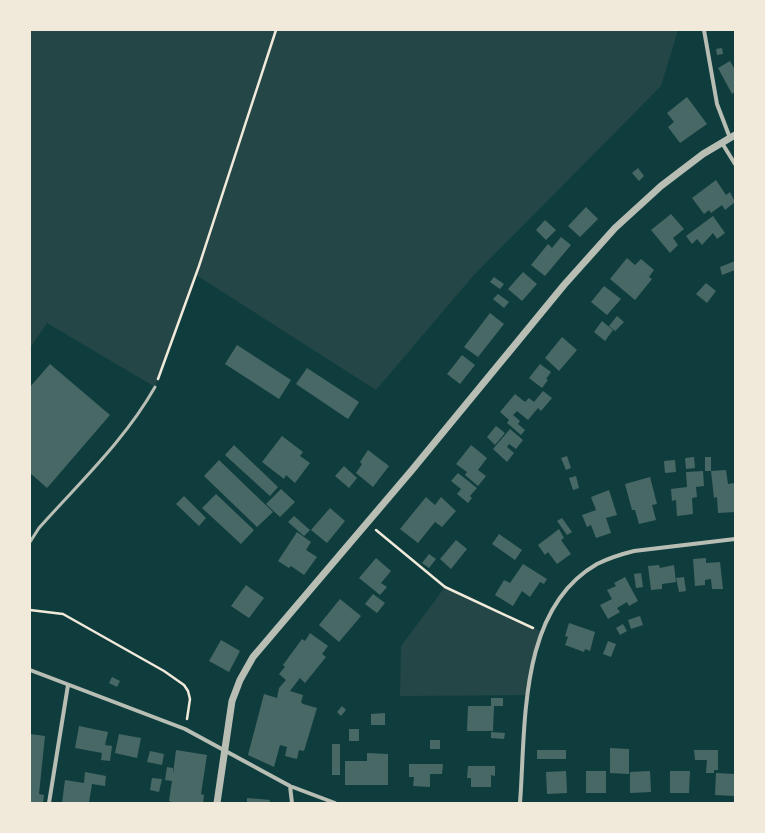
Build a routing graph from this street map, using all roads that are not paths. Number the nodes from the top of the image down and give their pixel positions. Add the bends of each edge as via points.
1 (704, 30) edge
2 (732, 137) edge
3 (722, 144) junction
4 (735, 164) edge
5 (155, 387) road end
6 (735, 539) edge
7 (30, 542) edge
8 (30, 670) edge
9 (68, 685) junction
10 (225, 751) junction
11 (290, 786) junction
12 (49, 803) edge
13 (217, 803) edge
14 (292, 803) edge
15 (335, 803) edge
16 (520, 803) edge

1 - 2 street via 717,104
2 - 3 street
3 - 4 street
3 - 10 street via 661,186 615,228 564,285 368,523 253,657 240,680 232,702
5 - 7 lane via 143,409 126,431 38,528
6 - 16 street via 634,551 598,564 578,578 567,590 556,604 542,632 532,670
8 - 9 street
9 - 10 street via 185,729
9 - 12 street
10 - 11 street
10 - 13 street
11 - 14 street
11 - 15 street

